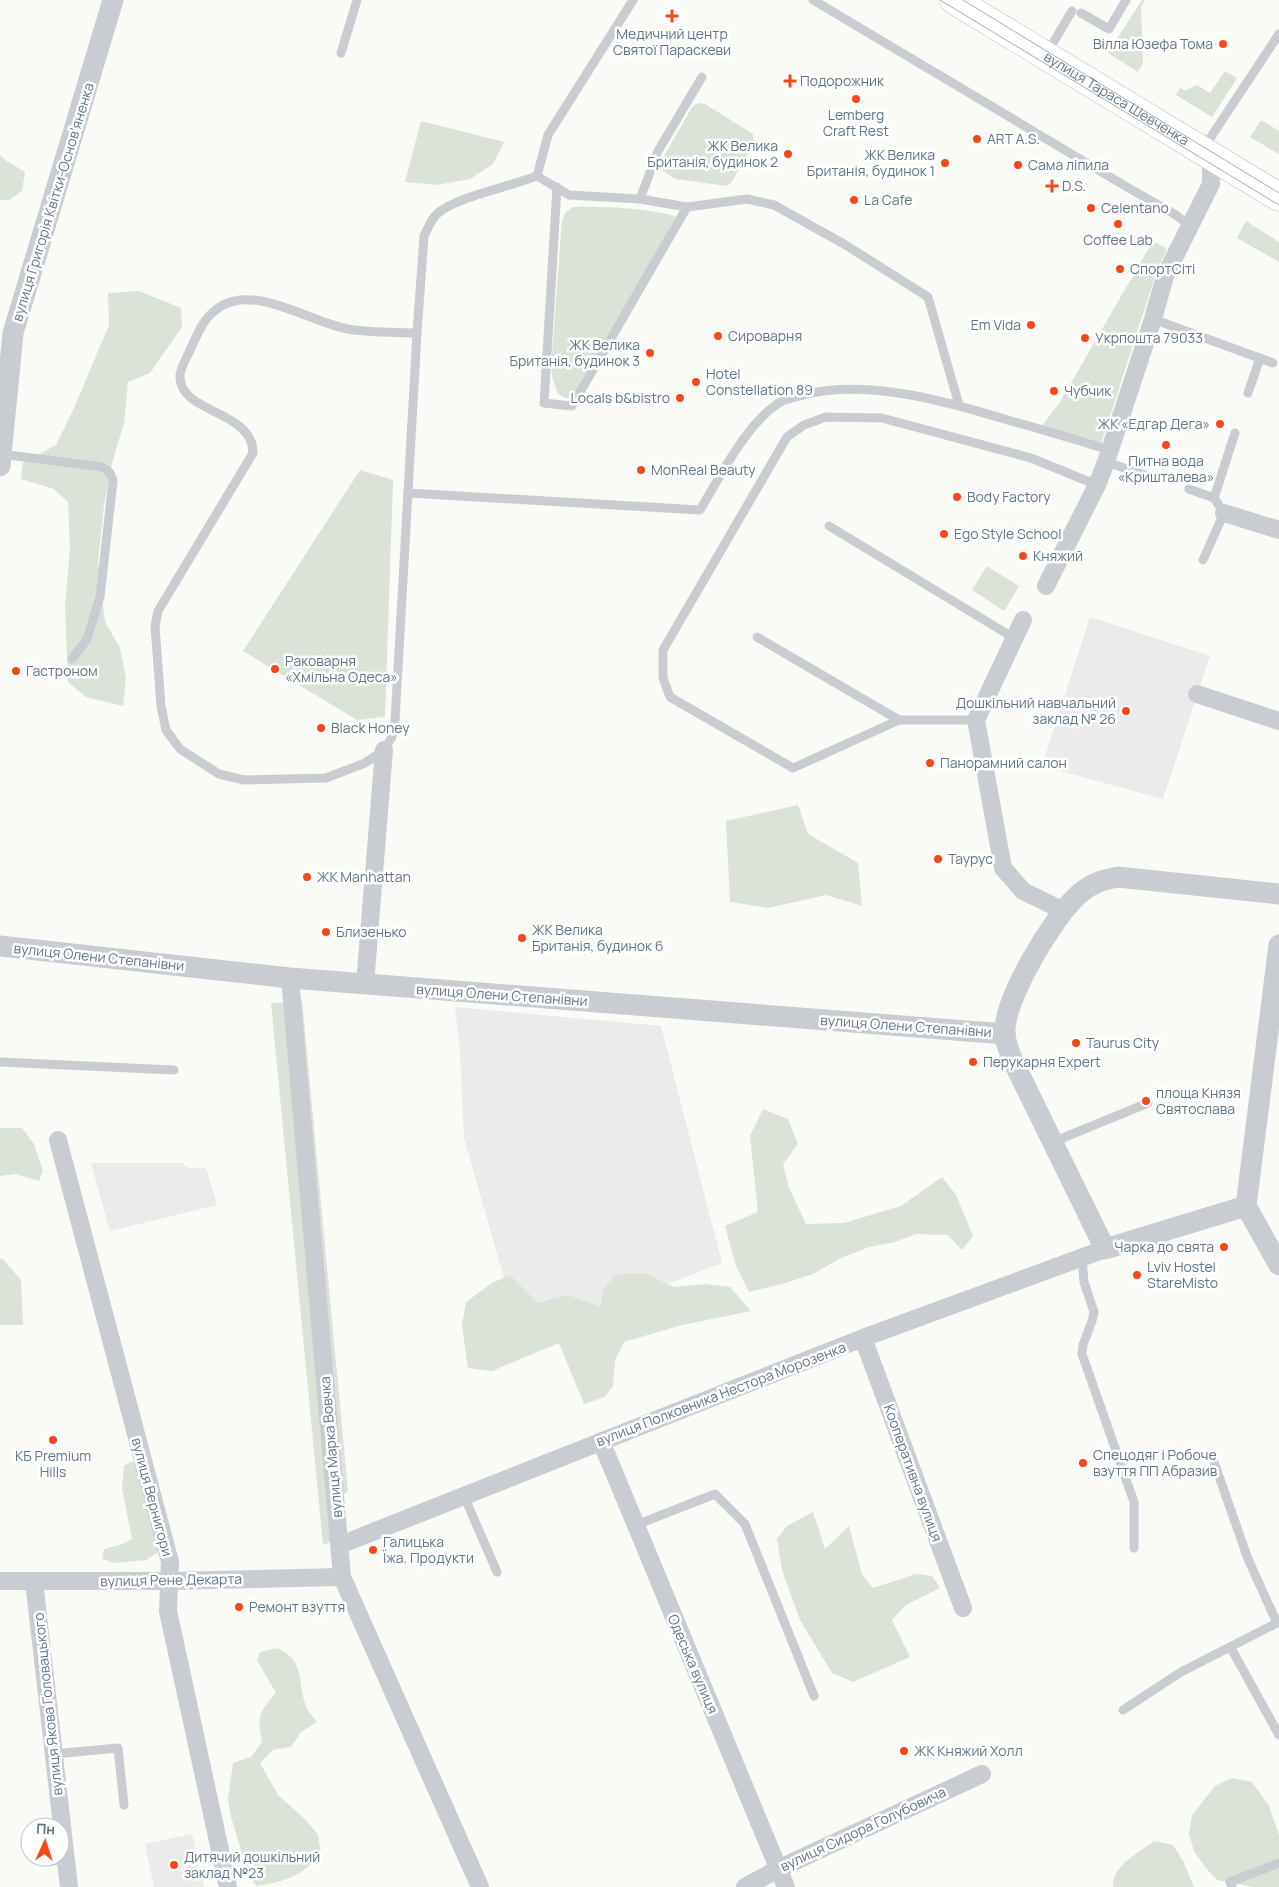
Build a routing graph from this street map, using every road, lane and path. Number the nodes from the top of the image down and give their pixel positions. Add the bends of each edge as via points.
1 (113, 0) edge
2 (357, 0) edge
3 (633, 0) edge
4 (813, 0) edge
5 (954, 0) edge
6 (1126, 0) edge
7 (1279, 34) edge
8 (341, 53) dead end
9 (1046, 55) junction
10 (702, 77) dead end
11 (1207, 153) junction
12 (1238, 172) junction
13 (537, 176) junction
14 (1211, 184) junction
15 (557, 187) junction
16 (1279, 197) edge
17 (640, 199) junction
18 (687, 207) junction
19 (1190, 226) junction
20 (1153, 319) junction
21 (417, 333) junction
22 (5, 349) edge
23 (1260, 358) junction
24 (1273, 363) dead end
25 (1248, 393) dead end
26 (958, 405) junction
27 (1234, 433) dead end
28 (1108, 456) junction
29 (0, 458) edge
30 (1145, 475) dead end
31 (1097, 485) junction
32 (1189, 489) dead end
33 (408, 493) junction
34 (1214, 498) junction
35 (1224, 513) junction
36 (829, 526) dead end
37 (1279, 530) edge
38 (1202, 560) dead end
39 (1046, 586) dead end
40 (1023, 620) dead end
41 (757, 637) dead end
42 (1014, 638) junction
43 (72, 659) dead end
44 (1197, 694) dead end
45 (900, 720) junction
46 (976, 720) junction
47 (1279, 721) edge
48 (384, 750) junction
49 (1279, 894) edge
50 (1064, 911) junction
51 (1279, 945) edge
52 (0, 946) edge
53 (290, 978) junction
54 (365, 984) junction
55 (1004, 1034) junction
56 (0, 1062) edge
57 (174, 1070) dead end
58 (1148, 1103) dead end
59 (58, 1140) dead end
60 (1053, 1142) junction
61 (1246, 1206) junction
62 (1105, 1249) junction
63 (1082, 1258) junction
64 (1279, 1265) edge
65 (864, 1338) junction
66 (601, 1441) junction
67 (1214, 1462) dead end
68 (464, 1496) junction
69 (636, 1525) junction
70 (340, 1545) junction
71 (1134, 1548) dead end
72 (497, 1572) dead end
73 (342, 1577) junction
74 (0, 1581) edge
75 (34, 1581) junction
76 (169, 1582) junction
77 (963, 1608) dead end
78 (1278, 1622) edge
79 (1231, 1648) junction
80 (814, 1696) dead end
81 (1123, 1710) dead end
82 (1279, 1735) edge
83 (54, 1754) junction
84 (982, 1774) dead end
85 (124, 1805) dead end
86 (1279, 1863) edge
87 (778, 1869) junction
88 (69, 1887) edge
89 (228, 1887) edge
90 (480, 1887) edge
91 (745, 1887) edge
92 (786, 1887) edge
93 (1232, 1887) edge

1 - 22 street, вулиця Григорія Квітки-Основʼяненка via 13,333
2 - 8 lane
3 - 13 lane via 548,135
4 - 19 lane
5 - 9 main road, вулиця Тараса Шевченка
6 - 9 lane via 1109,29 1076,12
7 - 11 lane
9 - 11 main road, вулиця Тараса Шевченка
10 - 17 lane via 658,151
11 - 12 main road, вулиця Тараса Шевченка
11 - 14 street
12 - 14 street
12 - 16 main road, вулиця Тараса Шевченка
13 - 15 lane
13 - 21 lane via 458,202 438,213 430,223 424,236
14 - 19 street
15 - 17 lane via 569,194
15 - 18 lane via 544,403 572,406
17 - 18 lane
18 - 26 lane via 747,200 774,204 928,297
19 - 20 street via 1165,276
20 - 23 lane
20 - 28 street
21 - 33 lane
21 - 48 lane via 347,329 254,300 223,305 206,318 180,375 183,390 195,401 239,424 253,442 253,453 168,591 155,626 166,730 180,749 219,774 244,780 326,778 365,763
22 - 29 street, вулиця Григорія Квітки-Основʼяненка
23 - 24 lane
23 - 25 lane
26 - 28 lane
26 - 33 lane via 853,389 818,391 784,400 760,419 743,440 700,510
27 - 34 lane
28 - 30 lane
28 - 31 street
29 - 43 lane via 101,467 112,474 100,597 87,638
31 - 39 street
31 - 45 lane via 1031,458 882,418 826,417 804,424 786,437 663,650 663,678 670,697 793,768
32 - 34 lane
33 - 48 lane via 395,721 392,736
34 - 35 lane
35 - 37 street
35 - 38 lane
36 - 42 lane
40 - 42 street
41 - 45 lane
42 - 46 street
44 - 47 street
45 - 46 lane
46 - 50 street via 1003,868 1023,891
48 - 54 street
49 - 50 street via 1118,877 1098,880
50 - 55 street via 1018,986
51 - 61 street
52 - 53 street, вулиця Олени Степанівни
53 - 54 street, вулиця Олени Степанівни
53 - 70 street, вулиця Марка Вовчка
54 - 55 street, вулиця Олени Степанівни
55 - 60 street via 1012,1059
56 - 57 lane
58 - 60 lane
59 - 76 street, вулиця Вернигори via 170,1562
60 - 62 street
61 - 62 street
61 - 64 street
62 - 63 street, вулиця Полковника Нестора Морозенка
63 - 65 street, вулиця Полковника Нестора Морозенка
63 - 71 lane via 1084,1282 1094,1312 1082,1354 1134,1502
65 - 66 street, вулиця Полковника Нестора Морозенка
65 - 77 street, Кооперативна вулиця
66 - 68 street, вулиця Полковника Нестора Морозенка
66 - 69 street, Одеська вулиця
67 - 78 lane via 1248,1559
68 - 70 street, вулиця Полковника Нестора Морозенка
68 - 72 lane
69 - 80 lane via 715,1494 745,1524
69 - 87 street, Одеська вулиця
70 - 73 street, вулиця Марка Вовчка
73 - 76 street, вулиця Рене Декарта
73 - 90 street, вулиця Марка Вовчка
74 - 75 street, вулиця Рене Декарта
75 - 76 street, вулиця Рене Декарта
75 - 83 street, вулиця Якова Головацького
76 - 89 street, вулиця Вернигори via 168,1611
78 - 79 lane
79 - 81 lane via 1181,1672
79 - 82 lane
83 - 85 lane via 118,1748
83 - 88 street, вулиця Якова Головацького via 58,1860
84 - 87 street, вулиця Сидора Голубовича
86 - 93 lane via 1230,1882
87 - 91 street, вулиця Сидора Голубовича
87 - 92 street, Одеська вулиця

